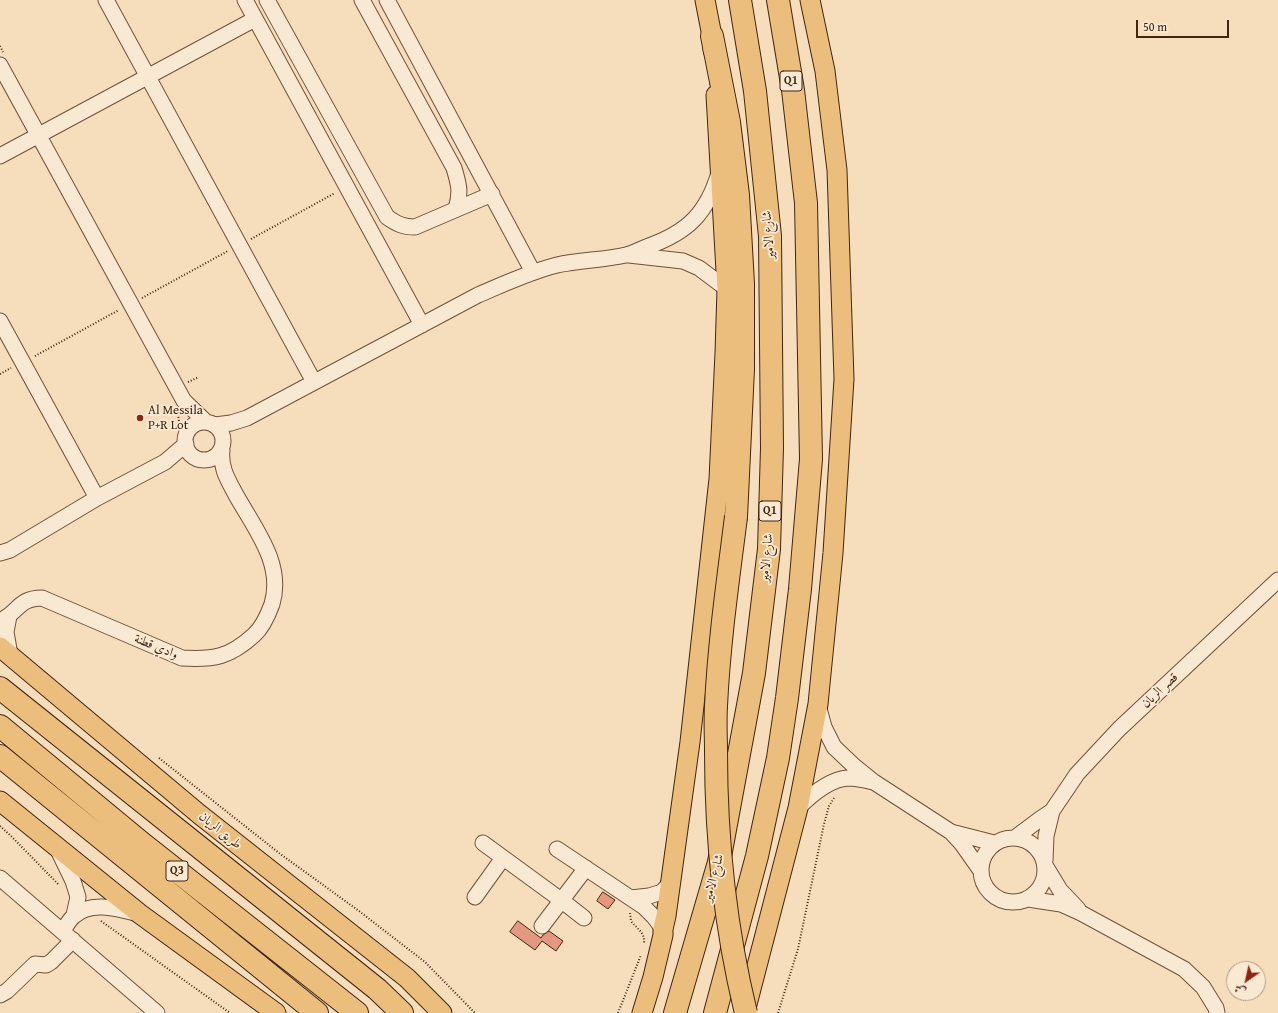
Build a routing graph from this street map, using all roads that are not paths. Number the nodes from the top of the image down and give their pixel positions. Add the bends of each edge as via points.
1 (106, 0) edge
2 (245, 0) edge
3 (267, 0) edge
4 (362, 0) edge
5 (387, 0) edge
6 (705, 0) edge
7 (740, 0) edge
8 (778, 0) edge
9 (810, 0) edge
10 (255, 19) junction
11 (712, 36) junction
12 (0, 64) edge
13 (147, 77) junction
14 (38, 135) junction
15 (0, 156) edge
16 (720, 170) junction
17 (492, 194) junction
18 (456, 209) junction
19 (626, 255) junction
20 (534, 272) junction
21 (727, 289) junction
22 (0, 321) edge
23 (422, 325) junction
24 (314, 382) junction
25 (184, 402) junction
26 (247, 418) junction
27 (210, 423) junction
28 (187, 438) junction
29 (222, 446) junction
30 (200, 459) junction
31 (165, 462) junction
32 (226, 477) junction
33 (97, 498) junction
34 (0, 553) edge
35 (1278, 580) edge
36 (4, 619) edge
37 (5, 651) edge
38 (0, 688) edge
39 (818, 704) junction
40 (0, 726) edge
41 (0, 756) edge
42 (874, 782) junction
43 (0, 801) edge
44 (798, 808) junction
45 (1052, 812) junction
46 (950, 832) junction
47 (1016, 838) junction
48 (994, 843) junction
49 (483, 844) dead end
50 (557, 849) dead end
51 (58, 850) junction
52 (503, 858) junction
53 (1045, 864) junction
54 (586, 868) junction
55 (981, 871) junction
56 (0, 878) edge
57 (671, 882) junction
58 (475, 897) dead end
59 (631, 898) junction
60 (1028, 899) junction
61 (562, 900) junction
62 (78, 909) junction
63 (1081, 913) junction
64 (140, 914) junction
65 (584, 918) dead end
66 (542, 926) dead end
67 (663, 929) junction
68 (68, 935) junction
69 (242, 988) junction
70 (0, 995) edge
71 (157, 1013) edge
72 (269, 1013) edge
73 (276, 1013) edge
74 (317, 1013) edge
75 (357, 1013) edge
76 (402, 1013) edge
77 (442, 1013) edge
78 (642, 1013) edge
79 (675, 1013) edge
80 (715, 1013) edge
81 (746, 1013) edge
82 (1217, 1013) edge

1 - 13 street
2 - 10 street
3 - 18 street via 387,217 405,227 416,227
4 - 18 street via 454,168 460,195
5 - 17 street
6 - 11 main road
7 - 79 highway, شارع الامير / Q1 via 755,91 770,236 772,448 769,549 754,673 719,862
8 - 80 highway, Q1 via 793,90 806,203 811,459 800,589 778,758 758,856
9 - 39 main road via 825,71 838,170 844,378 833,553
10 - 13 street
10 - 23 street
11 - 16 main road
11 - 81 highway, bridge via 730,122 738,195 743,284 743,369 736,517 716,707 716,776 724,895
12 - 14 street
13 - 14 street
13 - 24 street
14 - 15 street
14 - 25 street
16 - 19 street via 706,204 695,219 667,240
16 - 21 main road
17 - 18 street
17 - 20 street
19 - 20 street via 558,265
19 - 21 street via 683,261 699,268
20 - 23 street via 478,295
21 - 57 main road via 719,478 690,742
22 - 33 street
23 - 24 street
24 - 26 street
25 - 27 street
25 - 28 street via 188,420
26 - 27 street via 231,423
26 - 29 street via 234,429
27 - 28 street via 196,424
27 - 29 street via 220,430 223,437
28 - 30 street via 187,450
28 - 31 street
29 - 30 street via 218,455 212,459
29 - 32 street, وادي قطنة via 222,464
30 - 31 street via 179,458
30 - 32 street, وادي قطنة via 217,468
31 - 33 street
32 - 36 street, وادي قطنة via 262,540 272,560 275,574 274,595 269,615 258,632 242,646 224,656 182,658 42,598 26,600
33 - 34 street via 10,550
35 - 45 street, قصر الريان via 1119,729 1077,774
36 - 37 street, وادي قطنة
37 - 77 main road, طريق الريان via 199,814 407,978
38 - 76 highway via 377,989
39 - 42 street via 824,727 834,747
39 - 44 main road
40 - 75 highway, Q3 via 144,845
41 - 74 highway, Q3
42 - 44 street via 847,778 834,782 812,795
42 - 46 street
43 - 51 main road
44 - 81 main road
45 - 47 street, قصر الريان
45 - 53 street, قصر الريان via 1046,836
46 - 48 street
46 - 55 street
47 - 48 street
47 - 53 street via 1029,841 1039,850
48 - 55 street via 982,861
49 - 52 street
50 - 54 street
51 - 62 street via 73,881 78,897
51 - 64 main road
52 - 58 street
52 - 61 street
53 - 60 street via 1042,886
53 - 63 street via 1060,890
54 - 59 street
54 - 61 street
55 - 60 street via 983,882 997,898 1007,902
56 - 68 street
57 - 59 street via 662,892
57 - 67 main road
59 - 67 street via 644,907
60 - 63 street via 1061,904
61 - 65 street
61 - 66 street
62 - 64 street via 104,907
62 - 68 street
63 - 82 street via 1184,969 1204,987
64 - 69 main road
67 - 78 main road
68 - 70 street via 51,962 46,965 35,964 8,991
68 - 71 street
69 - 72 main road
69 - 73 main road

